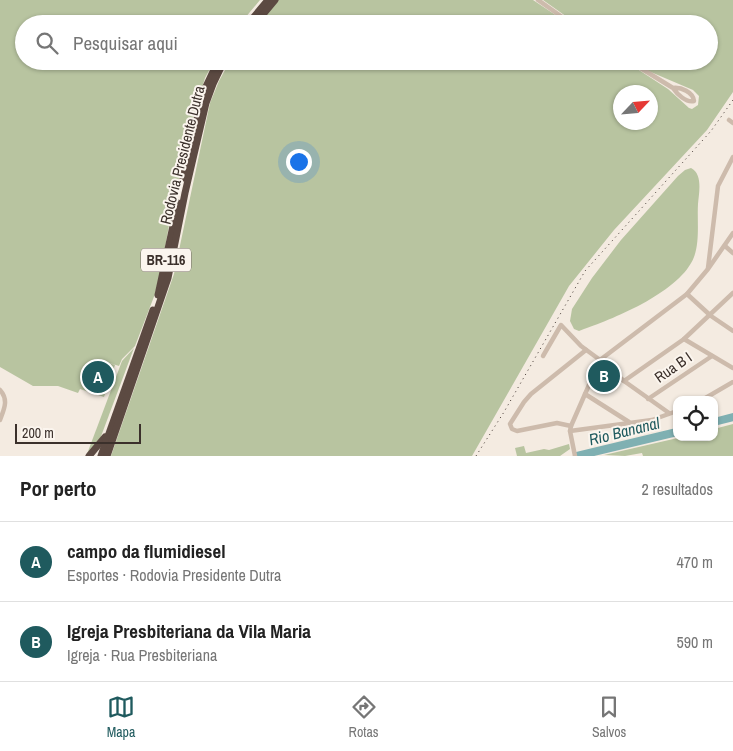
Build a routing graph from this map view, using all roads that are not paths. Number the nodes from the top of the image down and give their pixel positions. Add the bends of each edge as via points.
1 (268, 0) edge
2 (275, 0) edge
3 (538, 0) edge
4 (256, 15) edge
5 (262, 15) edge
6 (559, 15) edge
7 (214, 70) edge
8 (220, 70) edge
9 (644, 70) edge
10 (673, 88) dead end
11 (733, 157) edge
12 (733, 233) edge
13 (725, 246) junction
14 (733, 253) edge
15 (708, 269) junction
16 (687, 294) junction
17 (733, 294) edge
18 (710, 316) junction
19 (733, 331) edge
20 (684, 339) junction
21 (586, 350) junction
22 (543, 356) dead end
23 (712, 356) junction
24 (600, 360) junction
25 (733, 368) edge
26 (624, 381) junction
27 (733, 382) edge
28 (0, 390) edge
29 (585, 394) junction
30 (709, 396) edge
31 (648, 400) junction
32 (673, 412) edge
33 (669, 413) junction
34 (0, 420) edge
35 (629, 422) junction
36 (571, 428) junction
37 (108, 432) junction
38 (89, 456) edge
39 (101, 456) edge
40 (107, 456) edge
41 (575, 456) edge

1 - 4 highway
2 - 5 highway
3 - 6 street
7 - 37 highway, Rodovia Presidente Dutra / BR-116 via 195,121 159,290
8 - 40 highway, Rodovia Presidente Dutra / BR-116 via 206,103 168,278
9 - 10 street
11 - 15 street via 718,186
12 - 13 street
13 - 14 street
13 - 15 street
15 - 16 street
16 - 18 street
16 - 24 street
17 - 18 street
18 - 19 street
18 - 20 street
20 - 23 street
20 - 26 street
21 - 22 street via 561,325
21 - 24 street
21 - 36 street via 531,394 510,424 517,431 557,423
23 - 25 street
23 - 31 street, Rua B I
24 - 26 street
24 - 29 street
26 - 31 street
27 - 30 street
28 - 34 street via 6,402
29 - 35 street
29 - 36 street
31 - 33 street
32 - 33 street
33 - 35 street via 652,420
35 - 36 street
36 - 41 street
37 - 38 highway
37 - 39 highway, Rodovia Presidente Dutra / BR-116

